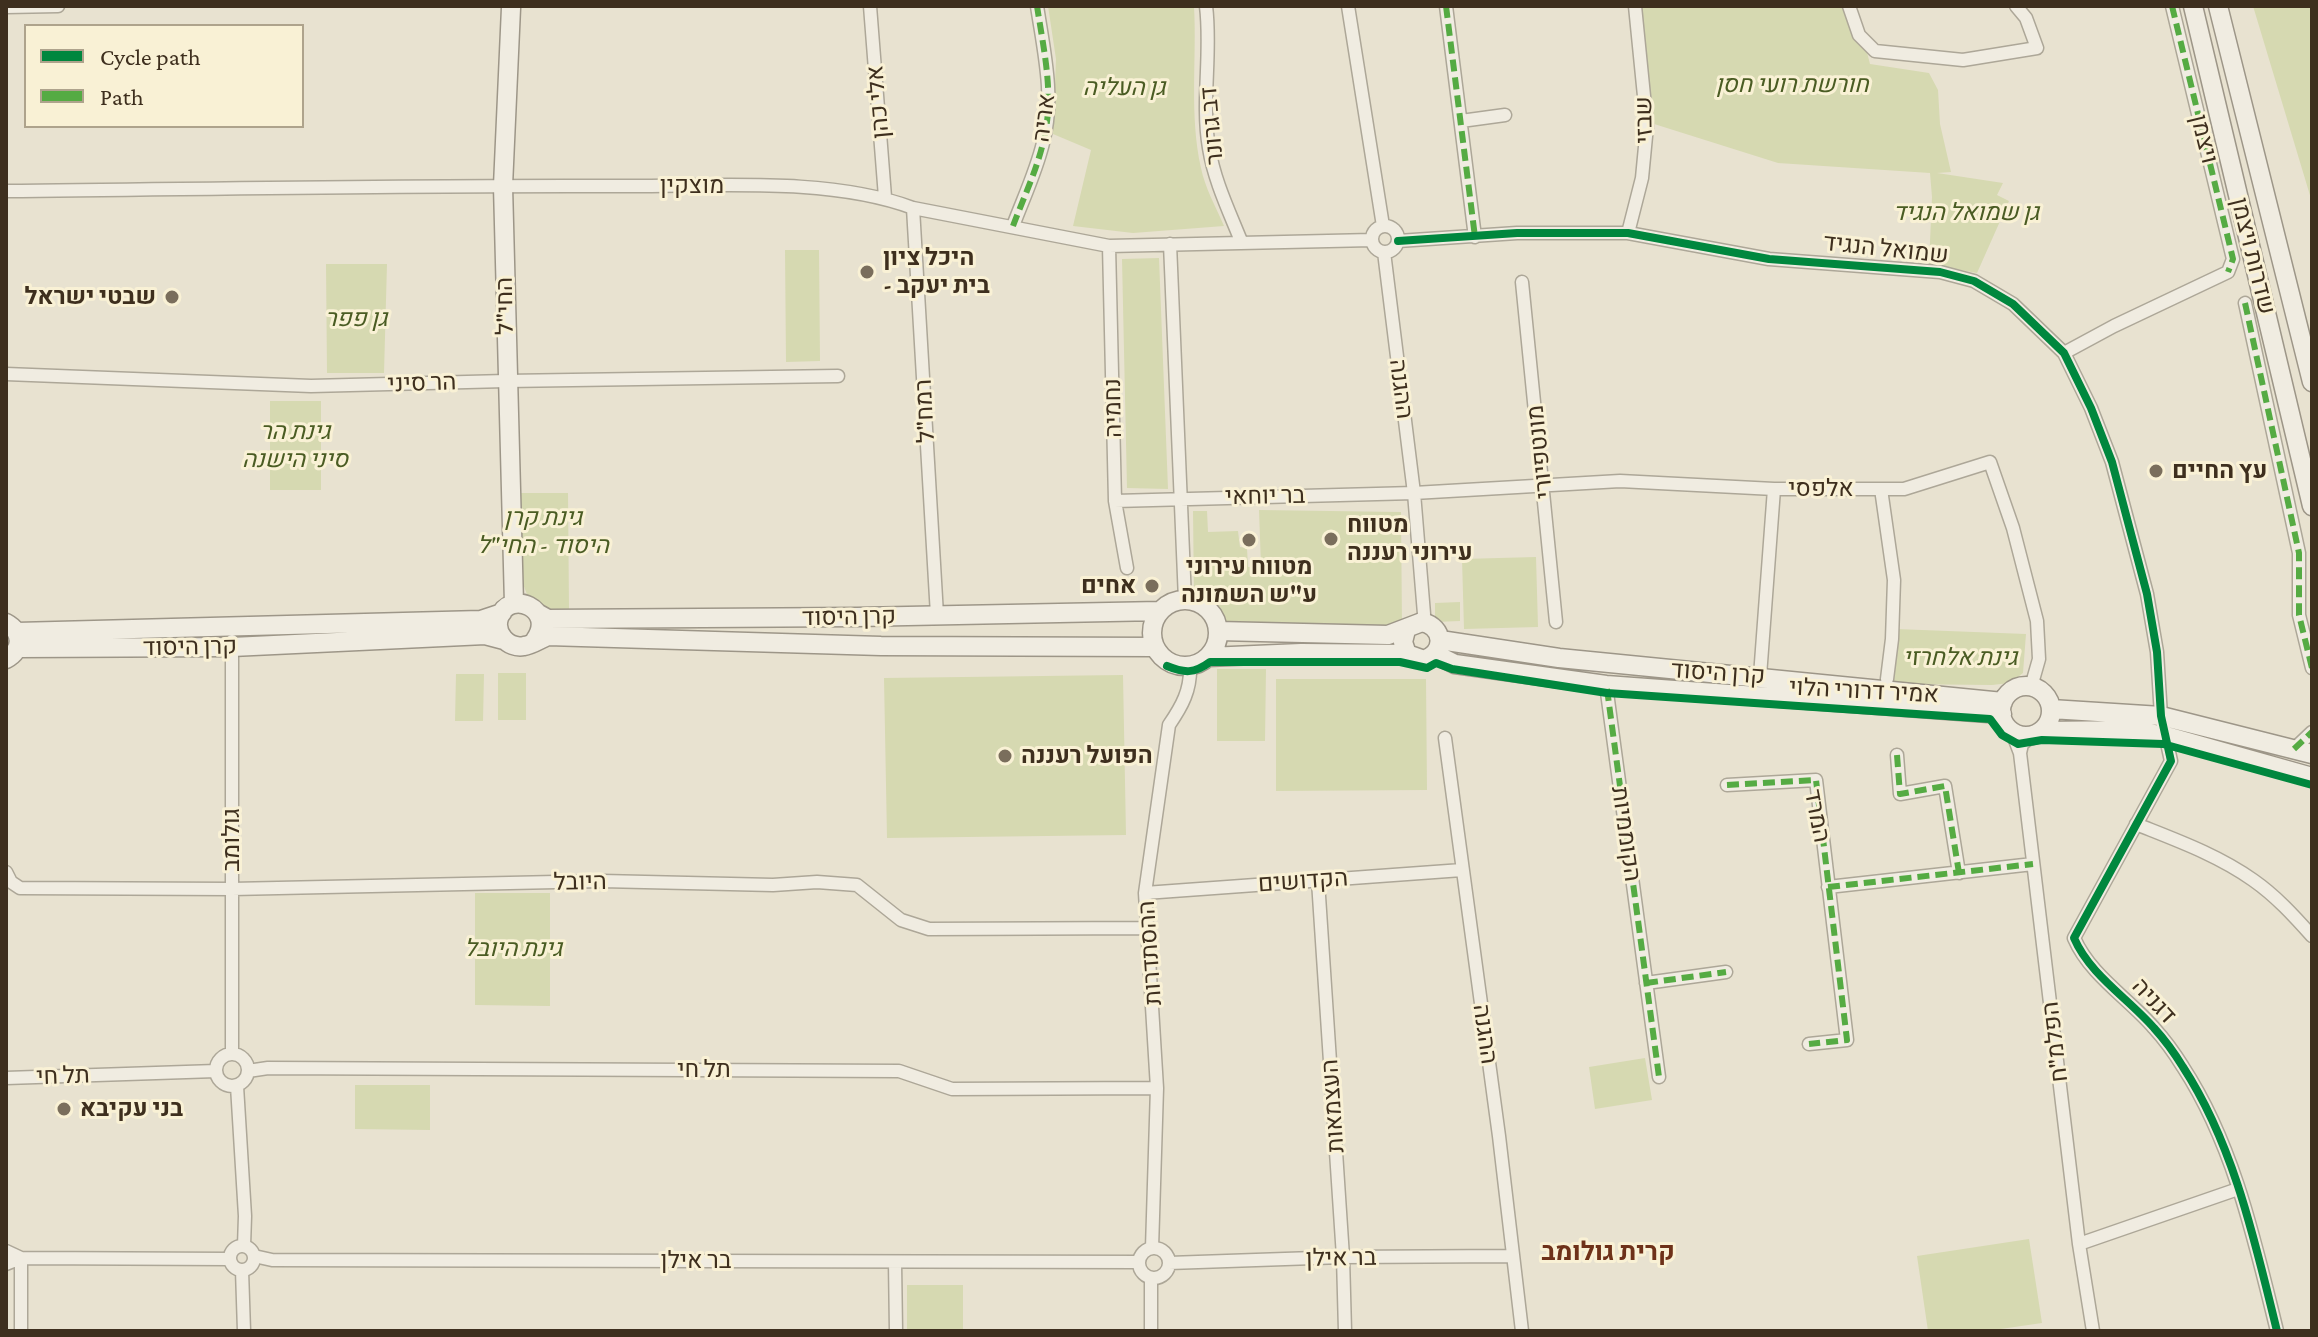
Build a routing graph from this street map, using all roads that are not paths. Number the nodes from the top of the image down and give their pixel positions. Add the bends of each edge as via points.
1 (58, 6) edge
2 (870, 6) edge
3 (1037, 6) edge
4 (1206, 6) edge
5 (1348, 6) edge
6 (1446, 6) edge
7 (1635, 6) edge
8 (1849, 6) edge
9 (2016, 6) edge
10 (2172, 6) edge
11 (2193, 6) edge
12 (2218, 6) edge
13 (6, 7) edge
14 (511, 7) edge
15 (1505, 115) dead end
16 (1461, 121) junction
17 (503, 186) junction
18 (6, 191) edge
19 (885, 197) junction
20 (913, 208) junction
21 (1013, 226) junction
22 (1383, 226) junction
23 (1628, 233) junction
24 (1475, 237) junction
25 (1372, 240) junction
26 (1241, 241) junction
27 (1398, 241) junction
28 (1170, 244) junction
29 (1109, 246) junction
30 (1384, 252) junction
31 (1522, 282) dead end
32 (2245, 303) dead end
33 (2064, 353) junction
34 (6, 374) edge
35 (838, 376) dead end
36 (2312, 380) edge
37 (506, 381) junction
38 (1543, 484) junction
39 (1774, 489) junction
40 (1881, 489) junction
41 (1414, 493) junction
42 (1181, 498) junction
43 (1115, 501) junction
44 (2312, 506) edge
45 (1127, 568) dead end
46 (1185, 600) junction
47 (508, 608) junction
48 (1160, 611) junction
49 (539, 614) junction
50 (937, 615) junction
51 (1556, 622) dead end
52 (233, 626) junction
53 (1414, 626) junction
54 (1218, 631) junction
55 (504, 640) junction
56 (535, 640) junction
57 (12, 641) edge
58 (232, 647) junction
59 (1155, 647) junction
60 (1438, 647) junction
61 (1407, 654) junction
62 (1208, 657) junction
63 (1190, 666) junction
64 (2312, 668) edge
65 (1760, 676) junction
66 (1887, 679) dead end
67 (1606, 685) junction
68 (2031, 687) junction
69 (2003, 708) junction
70 (2051, 709) junction
71 (2161, 716) junction
72 (2012, 732) junction
73 (2312, 732) edge
74 (2038, 733) junction
75 (2166, 736) junction
76 (1445, 738) dead end
77 (2303, 752) edge
78 (2020, 753) junction
79 (1897, 755) dead end
80 (2312, 777) edge
81 (1727, 785) dead end
82 (2136, 824) junction
83 (2033, 864) junction
84 (1462, 870) junction
85 (6, 872) edge
86 (1959, 873) junction
87 (1318, 881) junction
88 (1828, 887) junction
89 (232, 889) junction
90 (1145, 893) junction
91 (1149, 928) junction
92 (2312, 936) edge
93 (1726, 972) dead end
94 (1646, 983) junction
95 (1809, 1044) dead end
96 (232, 1054) junction
97 (216, 1071) junction
98 (248, 1071) junction
99 (1659, 1077) dead end
100 (6, 1078) edge
101 (237, 1086) junction
102 (1157, 1088) junction
103 (2238, 1189) junction
104 (2079, 1244) junction
105 (244, 1246) junction
106 (1152, 1248) junction
107 (6, 1251) edge
108 (254, 1256) junction
109 (1513, 1256) junction
110 (1343, 1257) junction
111 (21, 1258) junction
112 (230, 1259) junction
113 (895, 1262) junction
114 (1139, 1262) junction
115 (1169, 1263) junction
116 (6, 1264) edge
117 (242, 1270) junction
118 (1151, 1278) junction
119 (21, 1331) edge
120 (244, 1331) edge
121 (896, 1331) edge
122 (1151, 1331) edge
123 (1345, 1331) edge
124 (1522, 1331) edge
125 (2093, 1331) edge
126 (2277, 1331) edge

1 - 13 street
2 - 19 street, אלי כהן
3 - 21 street, אריה via 1049,109 1043,144
4 - 26 street, דב גרונר via 1209,147
5 - 22 street
6 - 16 street
7 - 23 street, שבזי via 1647,126 1642,178
8 - 9 street via 1859,35 1875,51 1963,60 2037,48
10 - 33 street, ויצמן via 2233,259 2228,272
11 - 44 street, שדרות ויצמן
12 - 36 street, שדרות ויצמן
14 - 17 street, החי"ל
15 - 16 street
16 - 24 street
17 - 18 street, מוצקין
17 - 19 street, מוצקין via 799,187
17 - 37 street, החי"ל
19 - 20 street, מוצקין
20 - 21 street, מוצקין
20 - 50 street, רמח"ל
21 - 29 street, מוצקין
22 - 25 street
22 - 27 street via 1394,230
23 - 24 street, שמואל הנגיד
23 - 33 street, שמואל הנגיד via 1769,259 1940,272 1974,281 2013,304
24 - 27 street, שמואל הנגיד
25 - 26 street, מוצקין
25 - 30 street
26 - 28 street, מוצקין
27 - 30 street
28 - 29 street, מוצקין
28 - 42 street
29 - 43 street, נחמיה
30 - 41 street, ההגנה
31 - 38 street, מונטפיורי
32 - 64 street via 2299,553 2299,615
33 - 71 street, שמואל הנגיד via 2091,408 2126,510 2157,652
34 - 37 street, הר סיני via 311,386
35 - 37 street, הר סיני
37 - 47 street, החי"ל
38 - 39 street, אלפסי via 1620,481
38 - 41 street, אלפסי
38 - 51 street, מונטפיורי
39 - 40 street, אלפסי
39 - 65 street
40 - 66 street via 1894,580
40 - 68 street, אלפסי via 1904,489 1990,462 2037,621 2039,659
41 - 42 street, בר יוחאי
41 - 53 street, ההגנה via 1424,614
42 - 43 street, בר יוחאי
42 - 46 street
43 - 45 street, נחמיה
46 - 48 street
46 - 54 street via 1204,606
47 - 49 street via 528,605
47 - 52 street, קרן היסוד via 481,620
47 - 55 street via 498,627
48 - 50 street, קרן היסוד
48 - 59 street via 1152,629
49 - 50 street, קרן היסוד via 548,619
49 - 56 street via 541,628
52 - 57 street, קרן היסוד
52 - 58 street, גולומב
53 - 54 street via 1388,635
53 - 60 street via 1433,626
53 - 61 street via 1403,642
54 - 62 street
55 - 56 street via 523,647
55 - 58 street, קרן היסוד via 485,635
56 - 59 street, קרן היסוד via 548,636
57 - 58 street, קרן היסוד
58 - 89 street, גולומב
59 - 63 street via 1168,662
60 - 61 street via 1424,660
60 - 65 street, קרן היסוד
60 - 67 street, קרן היסוד via 1455,664
61 - 62 street
62 - 63 street
63 - 90 street, ההסתדרות via 1184,703 1169,725
65 - 69 street, קרן היסוד
67 - 69 street, קרן היסוד
67 - 94 street, הקוממיות
68 - 69 street via 2017,688
68 - 70 street via 2045,694
69 - 72 street
70 - 71 street
70 - 74 street
71 - 75 street, דגניה
71 - 77 street
72 - 74 street
72 - 78 street, הפלמ"ח
73 - 77 street
74 - 75 street via 2132,730
74 - 78 street via 2022,744
75 - 80 street
75 - 82 street, דגניה via 2171,761
76 - 84 street, ההגנה
78 - 83 street, הפלמ"ח
79 - 86 street via 1900,794 1945,786
81 - 88 street, המרד via 1816,780
82 - 92 street via 2252,879
82 - 103 street, דגניה via 2074,938 2082,956 2155,1029 2184,1069 2217,1130
83 - 86 street
83 - 104 street, הפלמ"ח
84 - 87 street, הקדושים
84 - 109 street, ההגנה
85 - 89 street, היובל via 20,888
86 - 88 street
87 - 90 street, הקדושים
87 - 110 street, העצמאות
88 - 95 street, המרד via 1847,1040
89 - 91 street, היובל via 817,882 857,885 901,920 929,929
89 - 96 street, גולומב
90 - 91 street, ההסתדרות
91 - 102 street, ההסתדרות
93 - 94 street
94 - 99 street, הקוממיות
96 - 97 street via 219,1060
96 - 98 street via 245,1060
97 - 100 street, תל חי
97 - 101 street via 223,1084
98 - 101 street
98 - 102 street, תל חי via 899,1071 952,1089
101 - 105 street
102 - 106 street, ההסתדרות
103 - 104 street
103 - 126 street, דגניה
104 - 125 street, הפלמ"ח
105 - 108 street
105 - 112 street
106 - 114 street
106 - 115 street via 1165,1254
107 - 111 street
108 - 113 street, בר אילן
108 - 117 street
109 - 110 street, בר אילן
109 - 124 street, ההגנה
110 - 115 street, בר אילן
110 - 123 street, העצמאות
111 - 112 street
111 - 116 street
111 - 119 street
112 - 117 street
113 - 114 street, בר אילן
113 - 121 street
114 - 118 street
115 - 118 street via 1165,1273
117 - 120 street
118 - 122 street

